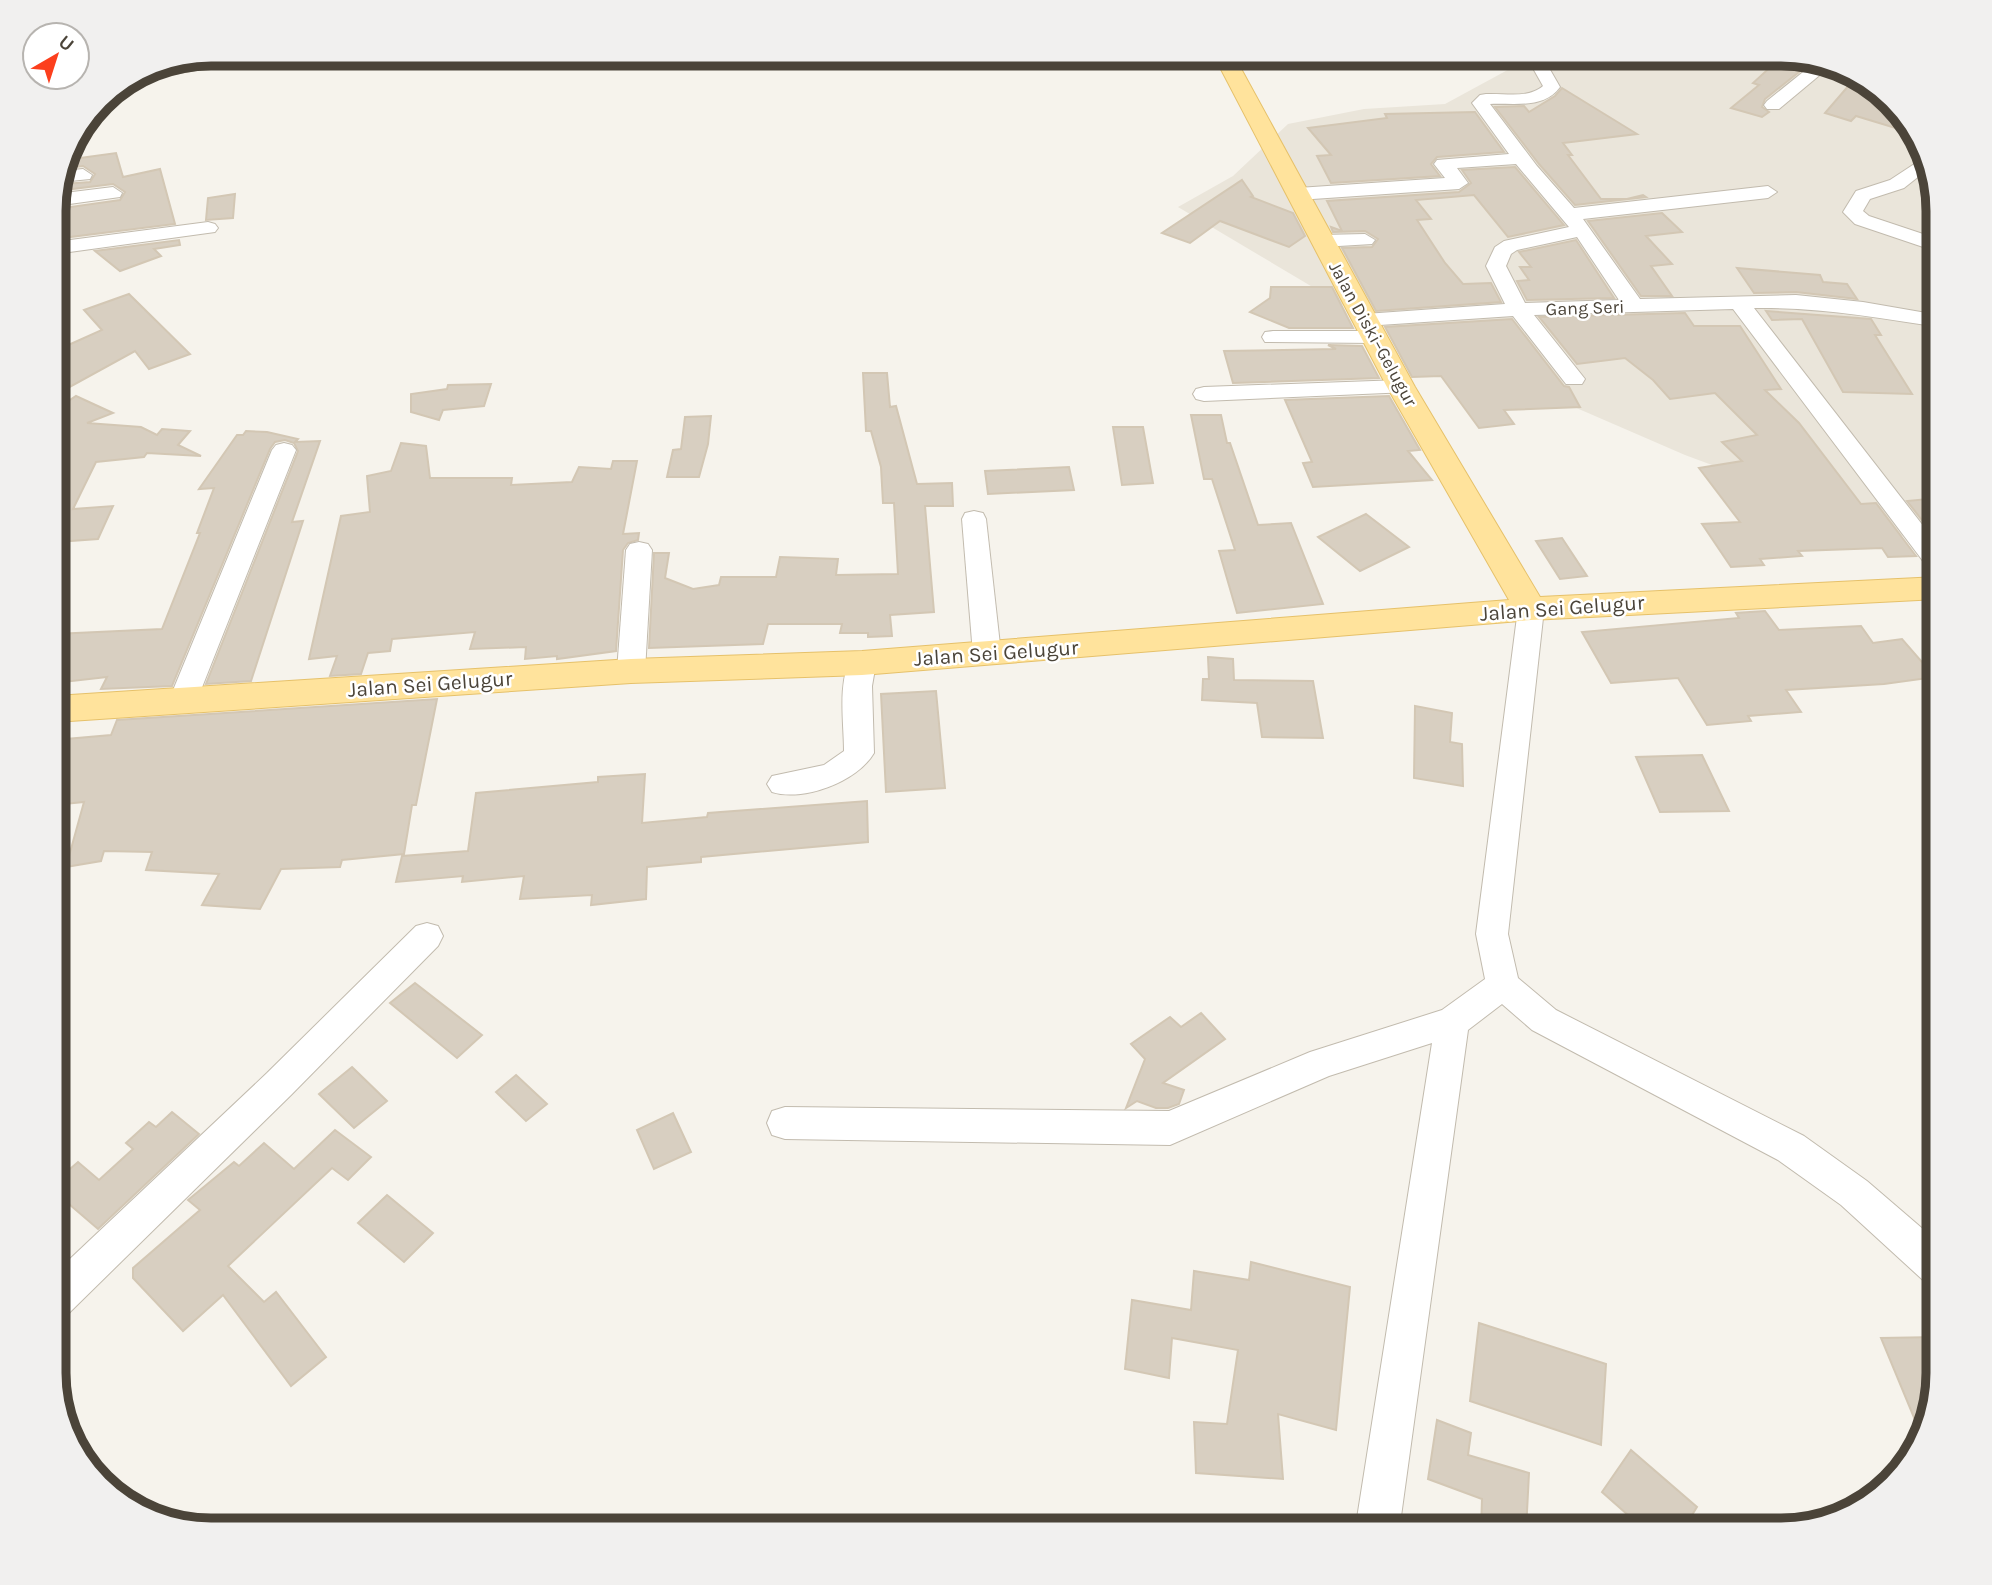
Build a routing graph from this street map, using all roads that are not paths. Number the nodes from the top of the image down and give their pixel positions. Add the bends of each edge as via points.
1 (1229, 66) edge
2 (1539, 66) edge
3 (1815, 71) edge
4 (1773, 105) dead end
5 (1522, 158) junction
6 (1919, 167) edge
7 (83, 175) dead end
8 (71, 176) edge
9 (1768, 192) dead end
10 (113, 193) dead end
11 (1298, 194) junction
12 (67, 199) edge
13 (1567, 215) junction
14 (208, 228) dead end
15 (1582, 230) junction
16 (1364, 240) dead end
17 (1322, 242) junction
18 (1926, 242) edge
19 (67, 246) edge
20 (1738, 302) junction
21 (1634, 306) junction
22 (1521, 310) junction
23 (1926, 319) edge
24 (1369, 329) junction
25 (1273, 337) dead end
26 (1574, 379) dead end
27 (1401, 387) junction
28 (1204, 394) dead end
29 (284, 450) dead end
30 (974, 520) dead end
31 (1926, 547) edge
32 (639, 550) dead end
33 (1926, 589) edge
34 (1531, 609) junction
35 (988, 654) junction
36 (862, 663) junction
37 (631, 671) junction
38 (183, 700) junction
39 (67, 708) edge
40 (782, 784) dead end
41 (427, 936) dead end
42 (1503, 985) junction
43 (1452, 1022) junction
44 (785, 1123) dead end
45 (1926, 1257) edge
46 (67, 1287) edge
47 (1379, 1518) edge

1 - 11 main road, Jalan Diski–Gelugur
2 - 5 street, Gang Seri via 1552,87 1548,93 1480,103
3 - 4 street
5 - 11 street via 1443,164 1459,183
5 - 13 street, Gang Seri
6 - 18 street via 1896,184 1863,195 1853,212 1861,220
7 - 8 street
9 - 13 street
10 - 12 street
11 - 17 main road, Jalan Diski–Gelugur
13 - 15 street, Gang Seri
14 - 19 street
15 - 21 street, Gang Seri
15 - 22 street via 1526,240 1503,251 1496,266
16 - 17 street
17 - 24 main road, Jalan Diski–Gelugur
20 - 21 street
20 - 23 street via 1810,303
20 - 31 street
21 - 22 street, Gang Seri
22 - 24 street, Gang Seri
22 - 26 street
24 - 25 street, Gang Seri
24 - 27 main road, Jalan Diski–Gelugur
27 - 28 street
27 - 34 main road, Jalan Diski–Gelugur
29 - 38 street
30 - 35 street
32 - 37 street
33 - 34 main road, Jalan Sei Gelugur
34 - 35 main road, Jalan Sei Gelugur
34 - 42 street via 1492,934
35 - 36 main road, Jalan Sei Gelugur
36 - 37 main road, Jalan Sei Gelugur
36 - 40 street via 859,753 831,775
37 - 38 main road, Jalan Sei Gelugur
38 - 39 main road, Jalan Sei Gelugur
41 - 46 street
42 - 43 street
42 - 45 street via 1544,1020 1791,1148 1854,1193
43 - 44 street via 1322,1063 1170,1128
43 - 47 street

